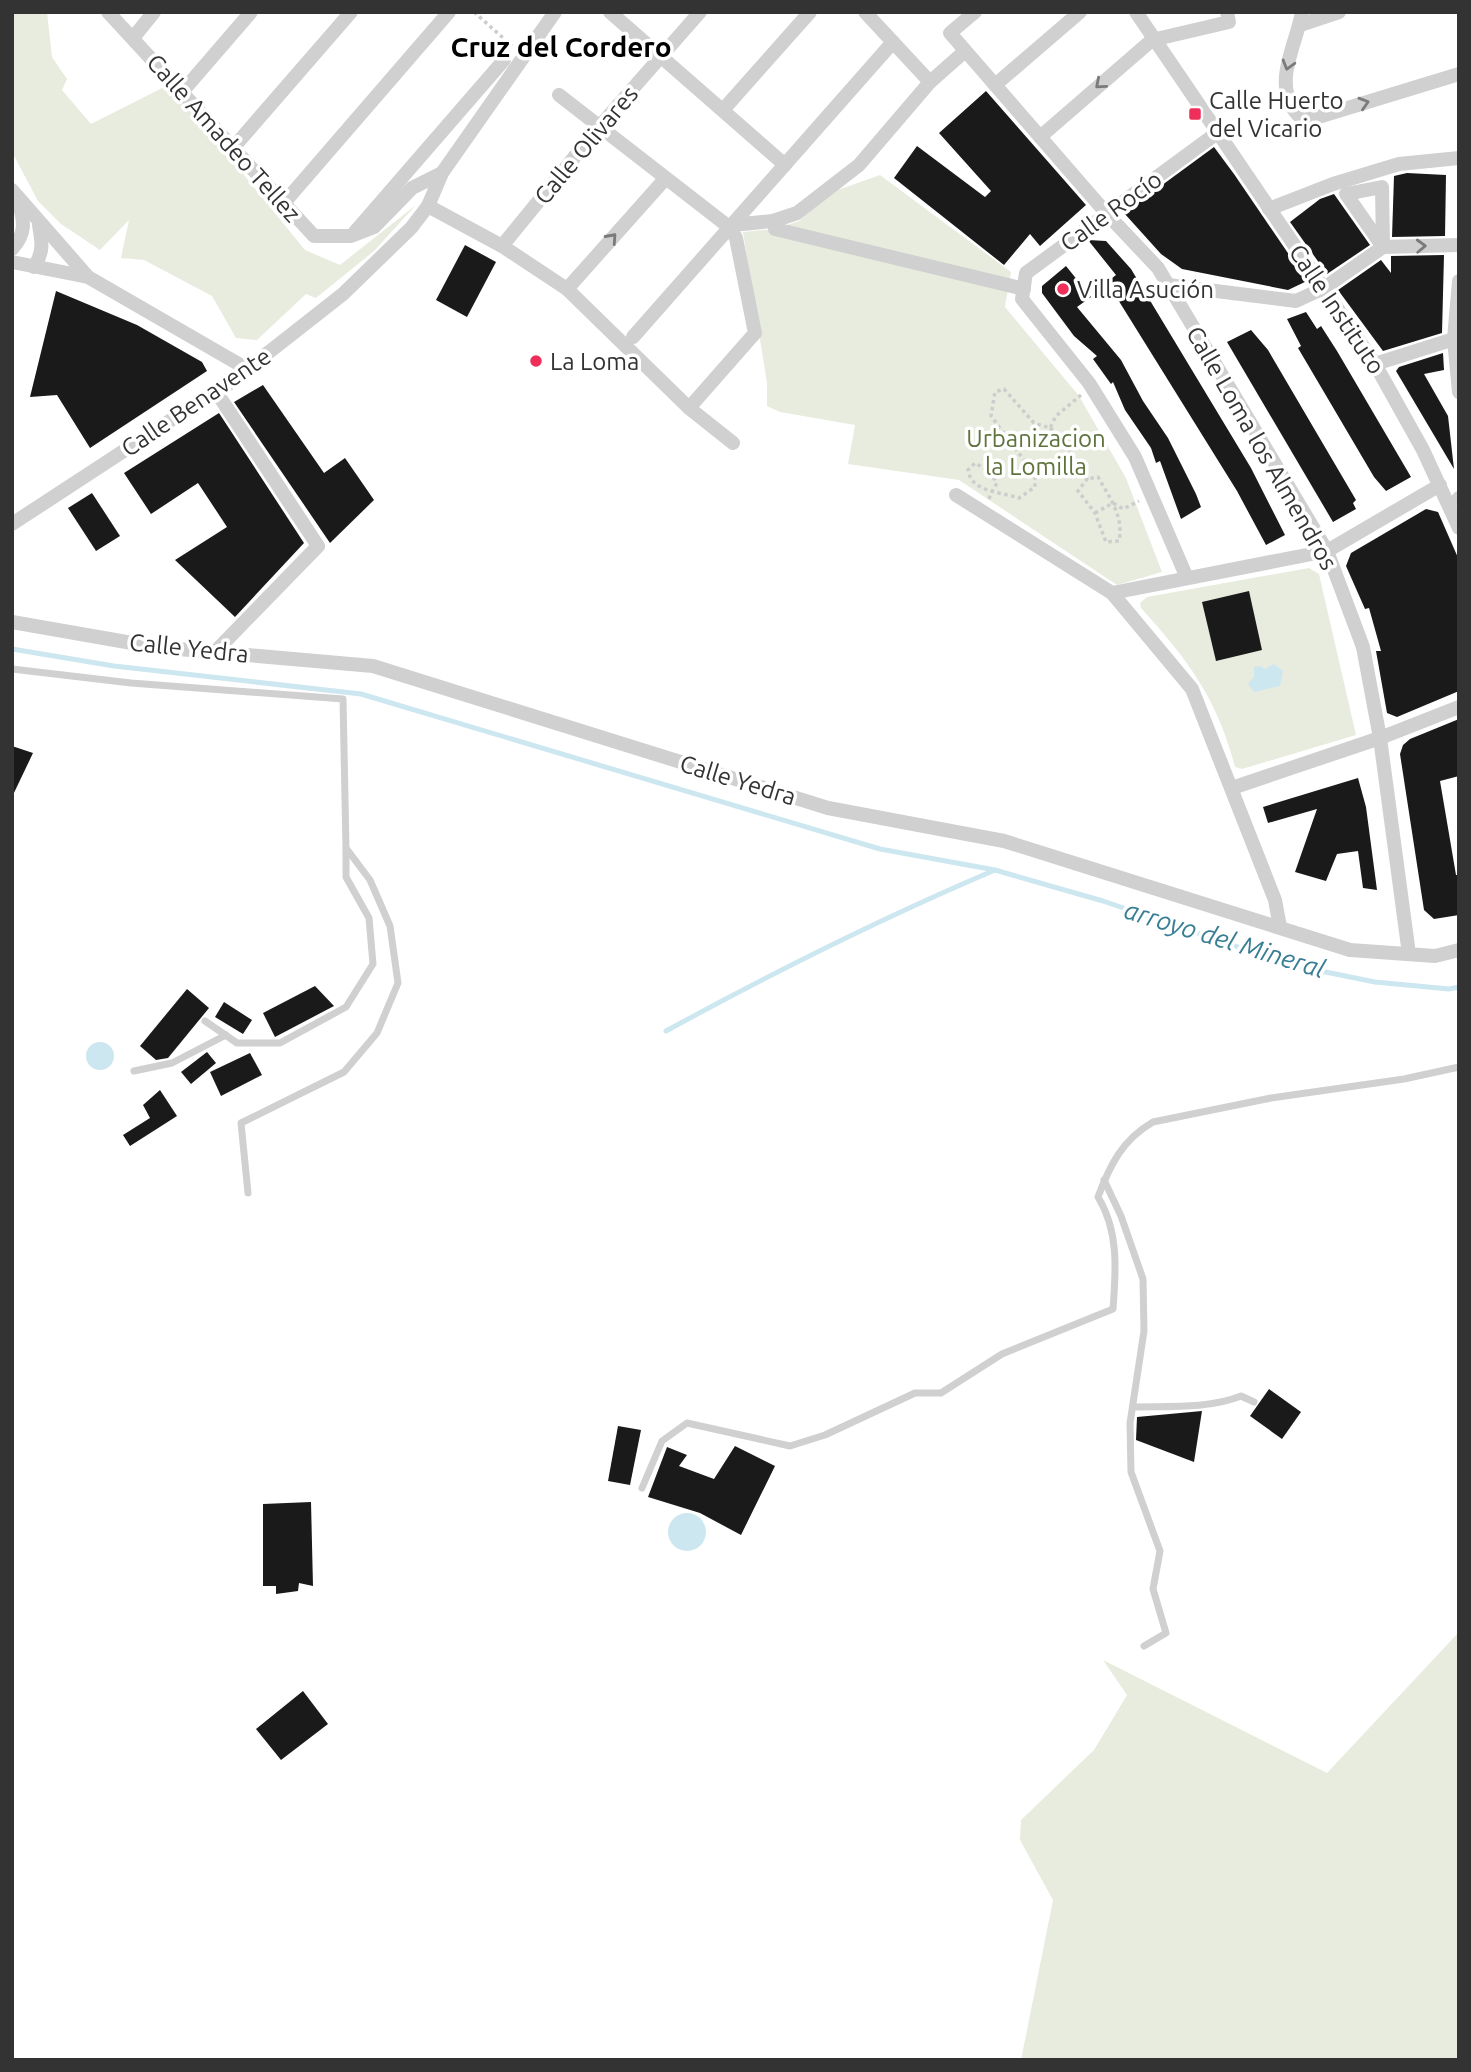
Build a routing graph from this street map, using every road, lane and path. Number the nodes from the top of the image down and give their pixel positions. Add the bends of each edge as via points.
1 (108, 12) edge
2 (155, 12) edge
3 (251, 12) edge
4 (351, 12) edge
5 (449, 12) edge
6 (474, 12) edge
7 (555, 12) edge
8 (610, 12) edge
9 (700, 12) edge
10 (810, 12) edge
11 (864, 12) edge
12 (1080, 12) edge
13 (1136, 12) edge
14 (1339, 12) edge
15 (969, 14) edge
16 (1228, 17) edge
17 (1301, 19) edge
18 (133, 38) junction
19 (1152, 40) junction
20 (893, 42) junction
21 (964, 52) junction
22 (661, 57) junction
23 (505, 60) joint
24 (1459, 74) edge
25 (930, 82) junction
26 (995, 85) junction
27 (182, 92) junction
28 (559, 95) dead end
29 (723, 110) junction
30 (599, 127) junction
31 (1217, 133) junction
32 (1040, 137) junction
33 (233, 148) junction
34 (1459, 158) edge
35 (785, 165) junction
36 (442, 173) junction
37 (665, 179) junction
38 (14, 192) edge
39 (283, 204) junction
40 (428, 206) junction
41 (1269, 209) junction
42 (1107, 214) junction
43 (32, 225) junction
44 (730, 226) junction
45 (775, 229) dead end
46 (351, 236) junction
47 (1459, 244) edge
48 (502, 246) junction
49 (12, 249) edge
50 (12, 262) edge
51 (32, 266) junction
52 (88, 277) junction
53 (1459, 281) edge
54 (1168, 285) junction
55 (1324, 288) junction
56 (567, 289) junction
57 (1023, 294) junction
58 (633, 337) dead end
59 (1456, 346) edge
60 (1375, 364) junction
61 (249, 370) junction
62 (1091, 387) junction
63 (1459, 392) edge
64 (217, 393) junction
65 (690, 408) junction
66 (1050, 428) junction
67 (733, 443) dead end
68 (1087, 479) junction
69 (994, 489) junction
70 (956, 495) dead end
71 (1152, 495) junction
72 (1452, 495) edge
73 (1113, 503) junction
74 (986, 512) junction
75 (1095, 513) junction
76 (1455, 514) edge
77 (12, 524) edge
78 (1459, 528) edge
79 (1327, 551) junction
80 (1187, 578) junction
81 (1112, 593) junction
82 (12, 622) edge
83 (215, 652) junction
84 (12, 669) edge
85 (1459, 707) edge
86 (1380, 738) junction
87 (1232, 788) junction
88 (346, 848) junction
89 (1280, 927) junction
90 (1459, 950) edge
91 (1409, 954) junction
92 (205, 1021) dead end
93 (226, 1035) junction
94 (1459, 1067) edge
95 (134, 1071) dead end
96 (1104, 1180) junction
97 (248, 1193) dead end
98 (1254, 1402) dead end
99 (1133, 1407) junction
100 (642, 1488) dead end
101 (1144, 1646) dead end

1 - 18 street, Calle Amadeo Tellez
2 - 18 street
3 - 27 street
4 - 33 street
5 - 39 street
6 - 23 path via 514,47
7 - 36 street, Calle Benavente
8 - 22 street
9 - 22 street, Calle Olivares
10 - 29 street
11 - 20 street
12 - 26 street
13 - 19 street
14 - 17 street
15 - 21 street, Calle Loma los Almendros via 950,33
16 - 19 street
17 -> 24 street via 1284,75 1287,96 1298,115 1315,118
18 - 27 street, Calle Amadeo Tellez
19 - 31 street
19 -> 32 street
20 - 25 street
20 - 35 street
21 - 25 street
21 - 26 street, Calle Loma los Almendros
22 - 29 street
22 - 30 street, Calle Olivares
23 - 46 street
25 - 44 street via 859,165 797,213
26 - 32 street, Calle Loma los Almendros
27 - 33 street, Calle Amadeo Tellez
28 - 30 street
29 - 35 street
30 - 37 street
30 - 48 street, Calle Olivares
31 - 41 street, Calle Instituto
31 - 42 street, Calle Rocío
32 - 42 street, Calle Loma los Almendros
33 - 39 street, Calle Amadeo Tellez
34 - 41 street via 1399,164
35 - 44 street
36 - 40 street, Calle Benavente
36 - 46 street, Calle Amadeo Tellez via 412,188 374,227
37 - 44 street
56 -> 37 street
38 - 43 street
39 - 46 street, Calle Amadeo Tellez via 314,236
40 - 48 street
40 - 61 street, Calle Benavente via 342,294
41 - 55 street, Calle Instituto
42 - 54 street, Calle Loma los Almendros
42 - 57 street, Calle Rocío via 1026,273
43 - 49 street
43 - 51 street via 43,244 41,256
43 - 52 street
44 - 58 street
44 - 65 street via 755,333
45 - 57 street
55 -> 47 street via 1383,247
48 - 56 street
50 - 51 street
51 - 52 street
52 - 61 street
53 - 59 street
54 - 55 street via 1296,301
54 - 79 street, Calle Loma los Almendros
55 - 60 street, Calle Instituto
56 - 65 street
57 - 62 street
59 - 60 street
59 - 63 street
60 - 72 street, Calle Instituto
61 - 64 street, Calle Benavente
62 - 66 path via 1056,416
62 - 71 street via 1135,457
64 - 77 street, Calle Benavente
64 - 83 street via 318,546
65 - 67 street
66 - 68 path via 1061,436
66 - 69 path via 1034,423 1004,389 995,392 991,416 1035,475 1035,487 1019,498
68 - 73 path via 1098,477
68 - 75 path via 1078,491
69 - 69 path via 997,483 990,472 975,463 968,470 969,477 980,488
69 - 74 path
70 - 74 street
71 - 73 path via 1123,509
71 - 80 street
72 - 76 street, Calle Instituto
72 - 79 street
73 - 75 path
73 - 75 path via 1122,526 1119,541 1106,542
74 - 81 street
76 - 78 street, Calle Instituto
79 - 80 street
79 - 86 street, Calle Loma los Almendros via 1363,647
80 - 81 street
81 - 87 street via 1192,688
82 - 83 street, Calle Yedra via 155,647
83 - 89 street, Calle Yedra via 373,666 828,808 1004,841
84 - 88 lane via 343,699
85 - 86 street
86 - 87 street
86 - 91 street, Calle Loma los Almendros
87 - 89 street via 1275,901
88 - 93 lane via 346,877 369,918 373,964 346,1007 280,1044 237,1043
88 - 97 lane via 370,880 390,926 398,983 377,1034 344,1072 241,1123
89 - 91 street, Calle Yedra via 1350,950
90 - 91 street, Calle Yedra via 1435,956
92 - 93 lane
93 - 95 lane via 172,1063
94 - 96 lane via 1153,1122 1137,1131 1111,1161
96 - 99 lane via 1143,1279 1144,1331
96 - 100 lane via 1098,1197 1107,1211 1117,1261 1112,1310 1002,1354 941,1393 915,1393 825,1435 790,1446 687,1423 662,1441
98 - 99 lane via 1241,1396 1182,1406
99 - 101 lane via 1131,1472 1160,1551 1153,1588 1166,1633

